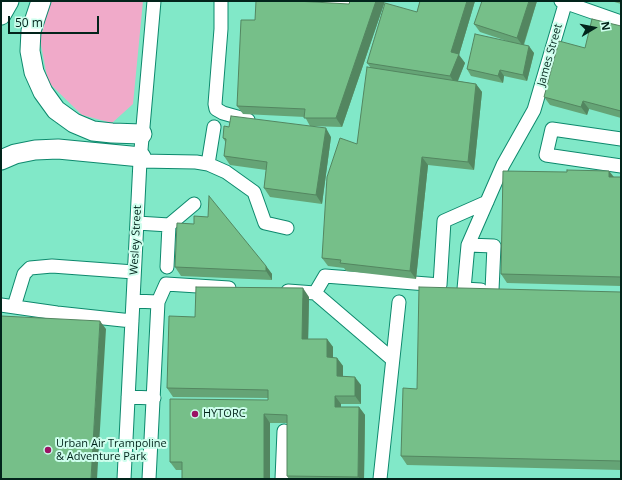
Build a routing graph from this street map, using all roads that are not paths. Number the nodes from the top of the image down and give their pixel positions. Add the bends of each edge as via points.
1 (9, 1) edge
2 (41, 1) edge
3 (154, 1) edge
4 (221, 1) edge
5 (351, 1) edge
6 (564, 2) edge
7 (315, 4) edge
8 (1, 15) edge
9 (621, 22) edge
10 (259, 122) edge
11 (214, 127) dead end
12 (142, 134) junction
13 (621, 139) edge
14 (140, 159) junction
15 (1, 160) edge
16 (208, 164) junction
17 (621, 166) edge
18 (487, 202) junction
19 (194, 204) dead end
20 (137, 223) junction
21 (169, 225) junction
22 (287, 228) dead end
23 (468, 245) junction
24 (167, 267) dead end
25 (134, 272) junction
26 (244, 289) edge
27 (276, 290) edge
28 (492, 290) junction
29 (507, 291) edge
30 (315, 293) junction
31 (133, 301) junction
32 (158, 302) junction
33 (399, 302) dead end
34 (1, 305) edge
35 (15, 308) junction
36 (132, 321) junction
37 (392, 358) junction
38 (128, 397) junction
39 (154, 398) junction
40 (284, 431) dead end
41 (124, 479) edge
42 (149, 479) edge
43 (282, 479) edge
44 (380, 479) edge

1 - 8 highway
2 - 12 highway via 31,31 30,51 34,72 43,92 56,110 74,123 93,131
3 - 12 street, Wesley Street
4 - 10 street via 216,109 233,117
5 - 7 street via 342,5
6 - 9 street
6 - 18 street, James Street via 534,110 503,165
11 - 16 street
12 - 14 street, Wesley Street
13 - 17 street via 552,129 546,155
14 - 15 highway via 58,149 35,150
14 - 16 street
14 - 20 street, Wesley Street
16 - 22 street via 226,172 254,192 265,223
18 - 23 street, James Street
18 - 30 street via 444,221 440,286 325,276
19 - 21 street
20 - 21 street
20 - 25 street, Wesley Street
21 - 24 street
23 - 28 street via 494,246
23 - 28 street, James Street via 464,289
25 - 31 street, Wesley Street
25 - 35 street via 52,266 30,268 24,274
26 - 32 street via 166,284
27 - 30 street
28 - 29 street
30 - 37 street
31 - 32 street
31 - 36 street, Wesley Street
32 - 39 street
33 - 37 street
34 - 35 street
35 - 36 street
36 - 38 street, Wesley Street
37 - 44 street
38 - 39 street
38 - 41 street, Wesley Street
39 - 42 street
40 - 43 street

